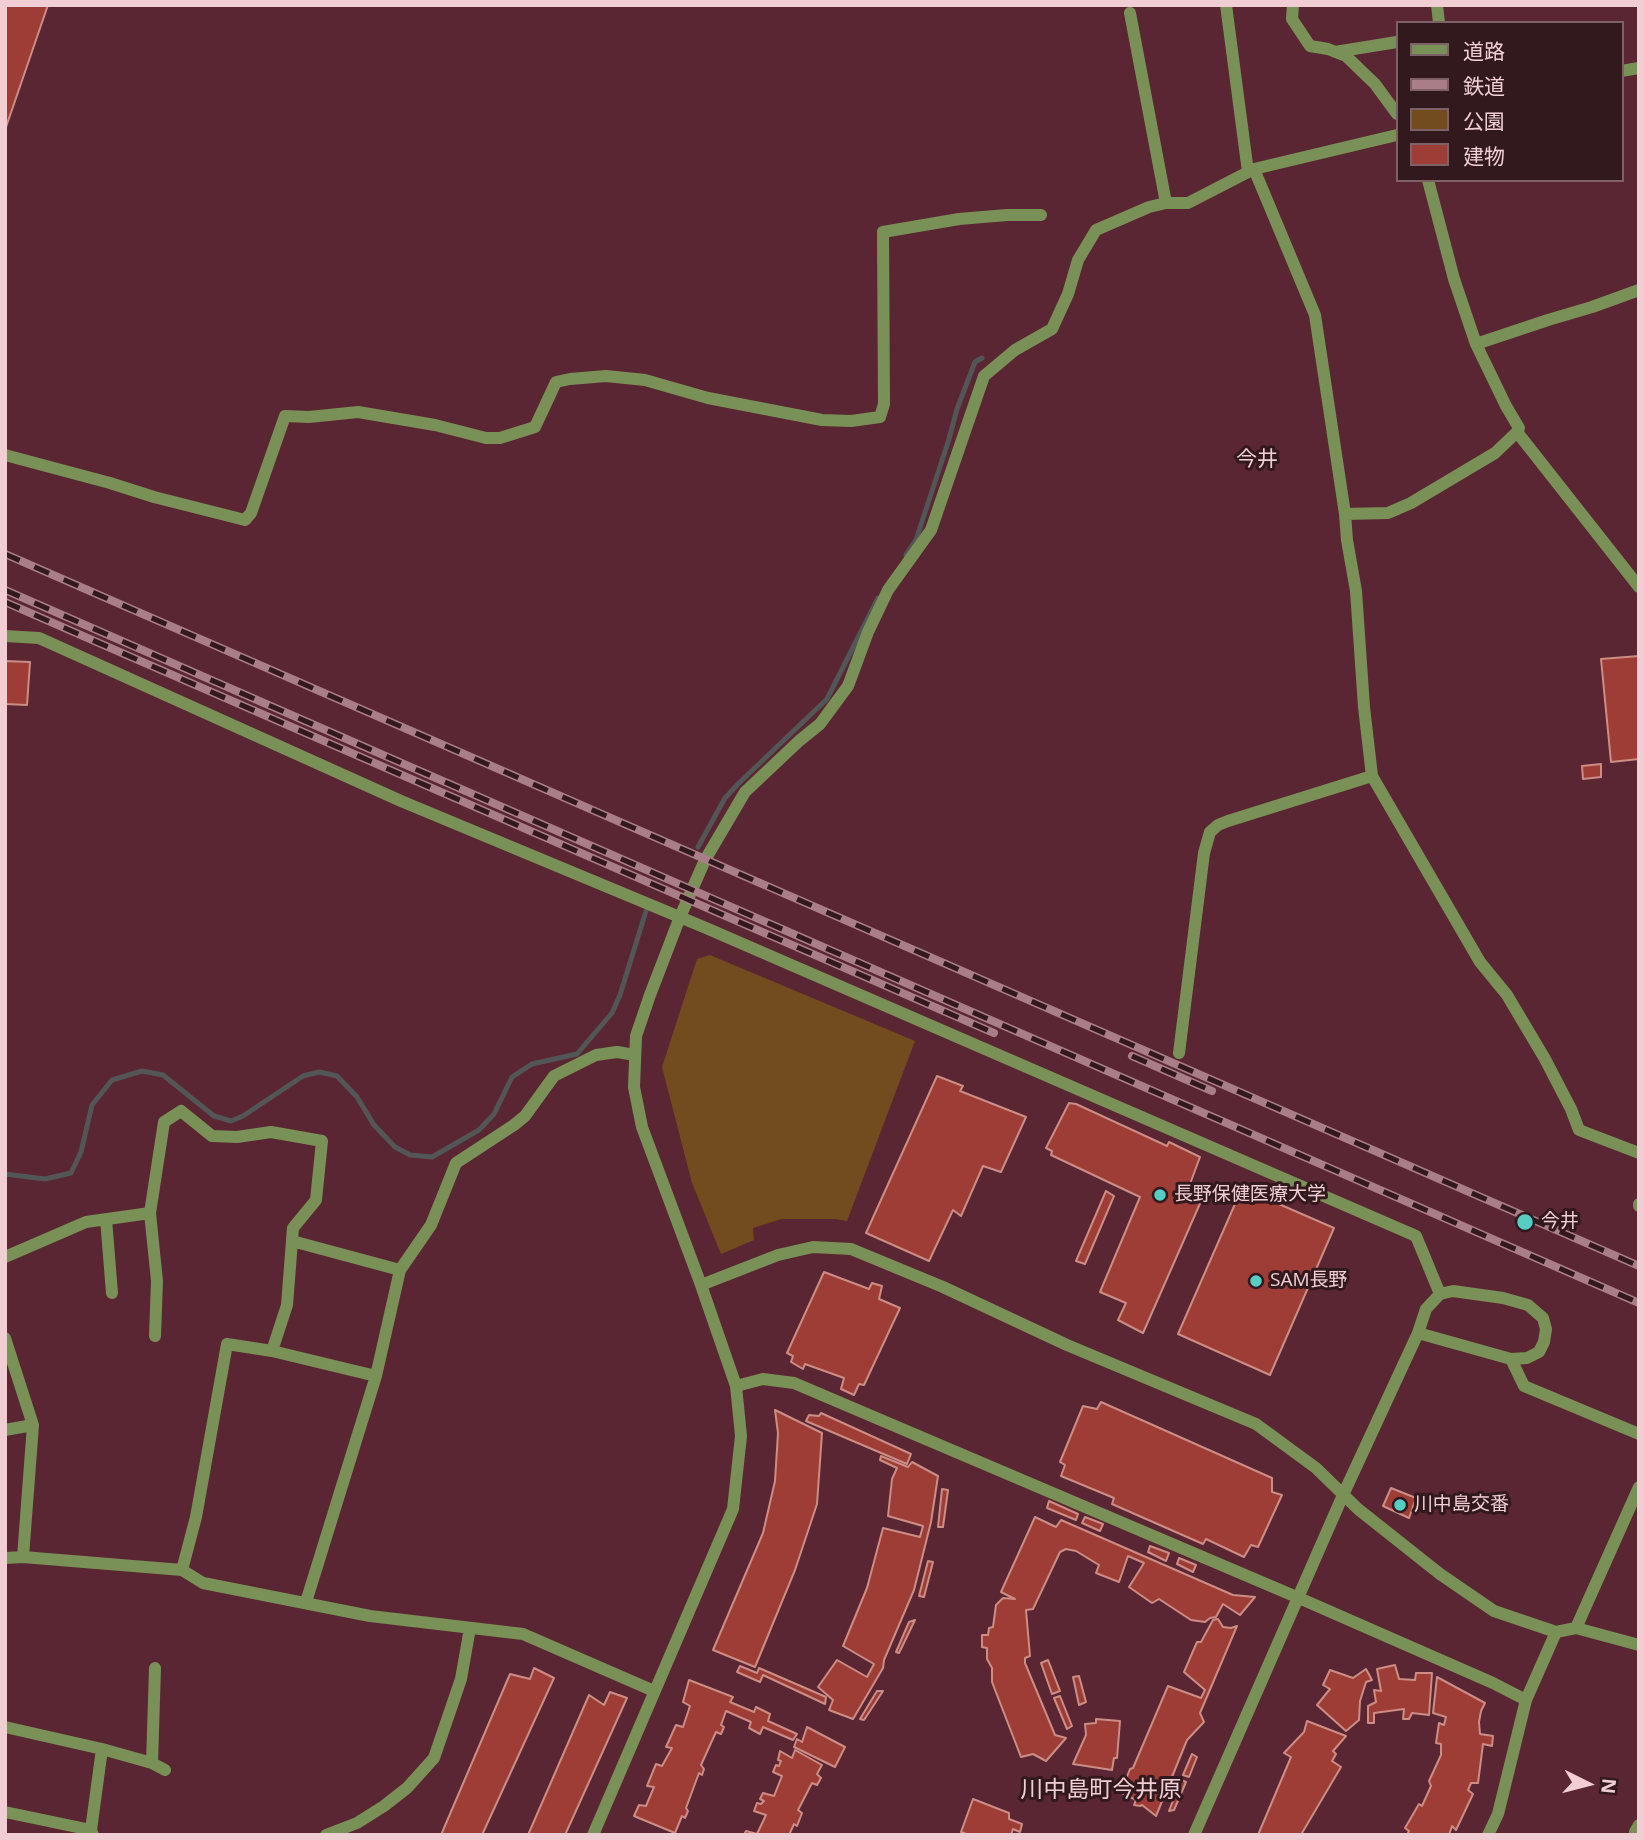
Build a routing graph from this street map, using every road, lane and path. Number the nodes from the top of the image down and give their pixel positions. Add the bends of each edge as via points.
1 (1226, 5) edge
2 (1293, 5) edge
3 (1130, 13) dead end
4 (1396, 42) edge
5 (1335, 52) junction
6 (1396, 113) edge
7 (1396, 135) edge
8 (1252, 170) junction
9 (1429, 182) edge
10 (1166, 203) junction
11 (1041, 215) dead end
12 (1639, 290) edge
13 (1476, 344) junction
14 (1517, 432) junction
15 (5, 455) edge
16 (1345, 514) junction
17 (1639, 587) edge
18 (5, 636) edge
19 (1372, 776) junction
20 (680, 917) junction
21 (1179, 1053) dead end
22 (635, 1055) junction
23 (1639, 1153) edge
24 (150, 1213) junction
25 (106, 1219) junction
26 (292, 1241) junction
27 (5, 1257) edge
28 (400, 1269) junction
29 (701, 1285) junction
30 (112, 1293) dead end
31 (1440, 1294) junction
32 (1418, 1333) junction
33 (156, 1336) dead end
34 (5, 1338) edge
35 (272, 1352) junction
36 (1511, 1359) junction
37 (376, 1376) junction
38 (736, 1386) junction
39 (33, 1425) junction
40 (5, 1430) edge
41 (1639, 1434) edge
42 (1639, 1487) edge
43 (1343, 1495) junction
44 (23, 1557) junction
45 (5, 1558) edge
46 (182, 1570) junction
47 (1299, 1598) junction
48 (306, 1602) junction
49 (470, 1628) junction
50 (1576, 1628) junction
51 (1556, 1632) junction
52 (1639, 1645) edge
53 (155, 1668) dead end
54 (654, 1690) junction
55 (1526, 1700) junction
56 (5, 1727) edge
57 (102, 1749) junction
58 (152, 1763) junction
59 (165, 1770) dead end
60 (5, 1812) edge
61 (1639, 1825) edge
62 (92, 1832) edge
63 (326, 1835) edge
64 (593, 1835) edge
65 (1194, 1835) edge
66 (1488, 1835) edge
67 (1636, 1835) edge

1 - 8 street
2 - 5 street via 1292,19 1310,46
3 - 10 street
4 - 5 street
5 - 6 street via 1346,56 1375,84
7 - 8 street
8 - 10 street via 1188,203
8 - 16 street via 1315,315
9 - 13 street
10 - 20 street via 1096,230 1078,260 1052,329 1015,350 984,376 932,530 888,590 848,686 820,724 745,792 705,860
11 - 15 street via 959,219 883,232 884,404 880,417 822,420 708,398 645,380 606,376 556,382 535,427 500,438 358,412 285,416 245,520
12 - 13 street
13 - 14 street via 1519,428
14 - 16 street via 1495,453 1411,503 1388,513
14 - 17 street
16 - 19 street
18 - 20 street via 39,638 401,801
19 - 21 street via 1228,821 1210,832 1203,853
19 - 23 street via 1480,962 1507,995 1545,1059 1579,1130
20 - 22 street via 636,1036
20 - 31 street via 1416,1236
22 - 28 street via 596,1055 554,1076 525,1116 456,1163 431,1225
22 - 29 street via 634,1087 642,1127
24 - 25 street
24 - 26 street via 164,1122 181,1111 212,1136 271,1132 322,1140 316,1200 293,1228
24 - 33 street via 157,1282
25 - 27 street via 86,1222
25 - 30 street
26 - 28 street
26 - 35 street via 287,1305
28 - 37 street
29 - 38 street
29 - 43 street via 778,1255 813,1247 851,1249 1256,1424 1316,1468
31 - 32 street via 1426,1308
31 - 36 street via 1453,1291 1528,1304 1543,1318 1544,1342 1539,1352
32 - 36 street
32 - 43 street
34 - 39 street
35 - 37 street
35 - 46 street via 227,1343
36 - 41 street via 1524,1386
37 - 48 street
38 - 47 street via 763,1379 794,1383
38 - 54 street via 741,1436 733,1509
39 - 40 street
39 - 44 street
42 - 50 street
43 - 47 street
43 - 51 street via 1440,1574 1494,1611
44 - 45 street
44 - 46 street
46 - 48 street via 203,1583
47 - 55 street
47 - 65 street
48 - 49 street via 370,1616
49 - 54 street via 523,1634
49 - 63 street via 461,1679 434,1758 384,1806
50 - 51 street
50 - 52 street
51 - 55 street
53 - 58 street
54 - 64 street
55 - 66 street via 1498,1814
56 - 57 street
57 - 58 street
57 - 62 street
58 - 59 street
60 - 62 street
61 - 67 street

